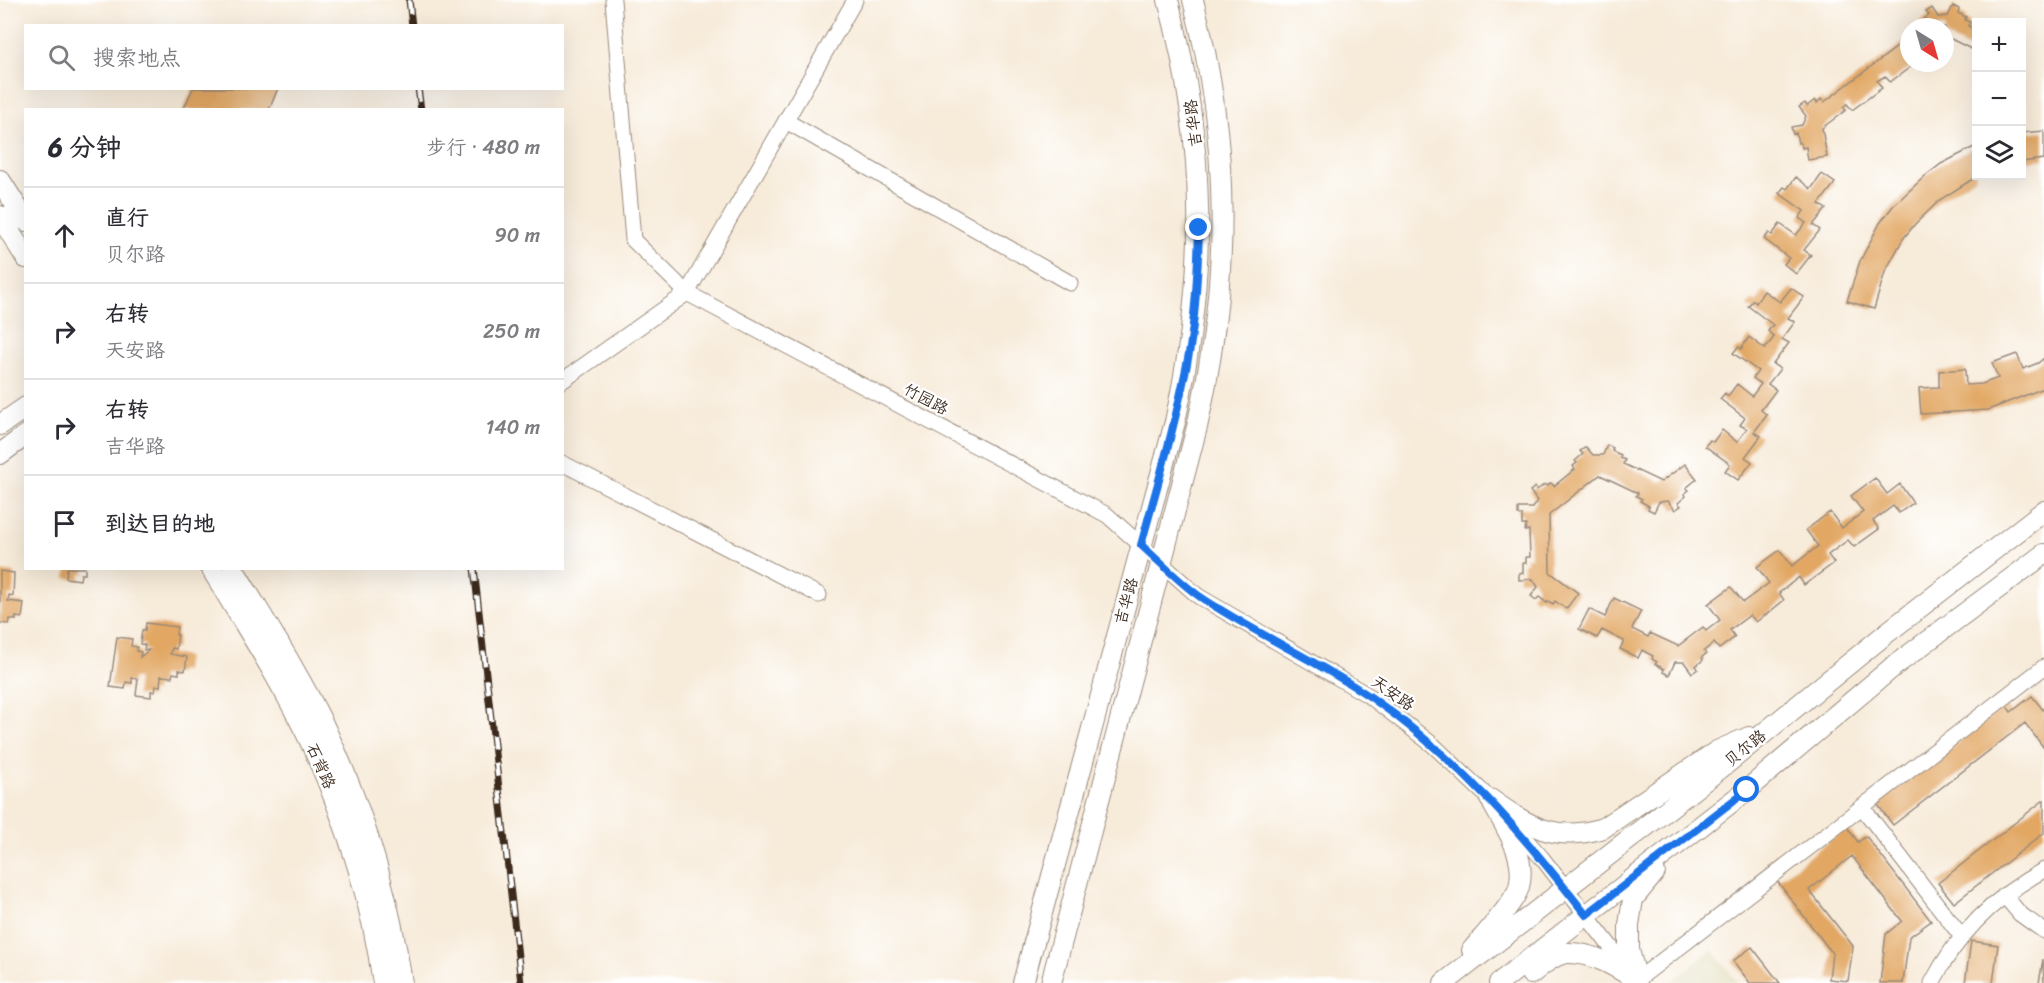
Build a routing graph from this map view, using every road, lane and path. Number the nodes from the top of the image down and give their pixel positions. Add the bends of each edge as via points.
1 (613, 0) edge
2 (855, 0) edge
3 (1168, 0) edge
4 (1193, 0) edge
5 (786, 121) junction
6 (0, 180) edge
7 (0, 216) edge
8 (24, 218) edge
9 (24, 255) edge
10 (1070, 283) dead end
11 (687, 293) junction
12 (564, 380) edge
13 (24, 402) edge
14 (12, 416) edge
15 (24, 437) edge
16 (24, 447) edge
17 (0, 455) edge
18 (564, 464) edge
19 (2044, 511) edge
20 (1141, 545) junction
21 (2044, 554) edge
22 (1161, 563) junction
23 (212, 570) edge
24 (234, 570) edge
25 (819, 595) dead end
26 (2041, 676) edge
27 (1771, 728) junction
28 (1490, 799) junction
29 (1862, 807) junction
30 (1703, 825) junction
31 (2044, 870) edge
32 (1565, 889) junction
33 (2004, 895) junction
34 (1586, 915) junction
35 (2044, 931) edge
36 (1962, 937) junction
37 (1636, 982) edge
38 (383, 983) edge
39 (402, 983) edge
40 (1023, 983) edge
41 (1051, 983) edge
42 (1444, 983) edge
43 (1499, 983) edge
44 (1519, 983) edge
45 (1932, 983) edge

1 - 11 street, 竹园路 via 633,240
2 - 5 street
3 - 20 main road, 吉华路 via 1185,72 1196,149 1198,267 1183,384
4 - 22 main road, 吉华路 via 1209,68 1220,147 1221,268 1206,388
5 - 10 street
5 - 11 street
6 - 8 main road
7 - 9 main road
11 - 12 street
11 - 20 street, 竹园路 via 1107,515
13 - 14 main road
15 - 17 main road
16 - 17 main road
18 - 25 street
19 - 27 main road, 贝尔路
20 - 22 street, 天安路
20 - 40 main road, 吉华路
21 - 30 main road, 贝尔路 via 1894,666
22 - 28 street, 天安路 via 1198,596 1371,697 1433,745
22 - 41 main road, 吉华路
23 - 38 main road, 石背路 via 306,733 332,792 368,905
24 - 39 main road, 石背路 via 323,725 350,785 389,911
26 - 29 street
27 - 28 main road via 1718,751 1603,828 1582,835 1540,828 1520,820
27 - 32 main road, 贝尔路
28 - 32 street, 天安路
28 - 42 main road via 1517,851 1519,887 1504,912
29 - 36 street
29 - 37 street
30 - 34 main road, 贝尔路
30 - 37 main road via 1633,899 1629,950
31 - 33 street
32 - 34 street, 天安路
32 - 42 main road, 贝尔路
33 - 35 street via 2025,919
33 - 36 street
34 - 37 street, 天安路
34 - 43 main road, 贝尔路
36 - 45 street
37 - 44 main road via 1596,957 1566,953 1547,961

